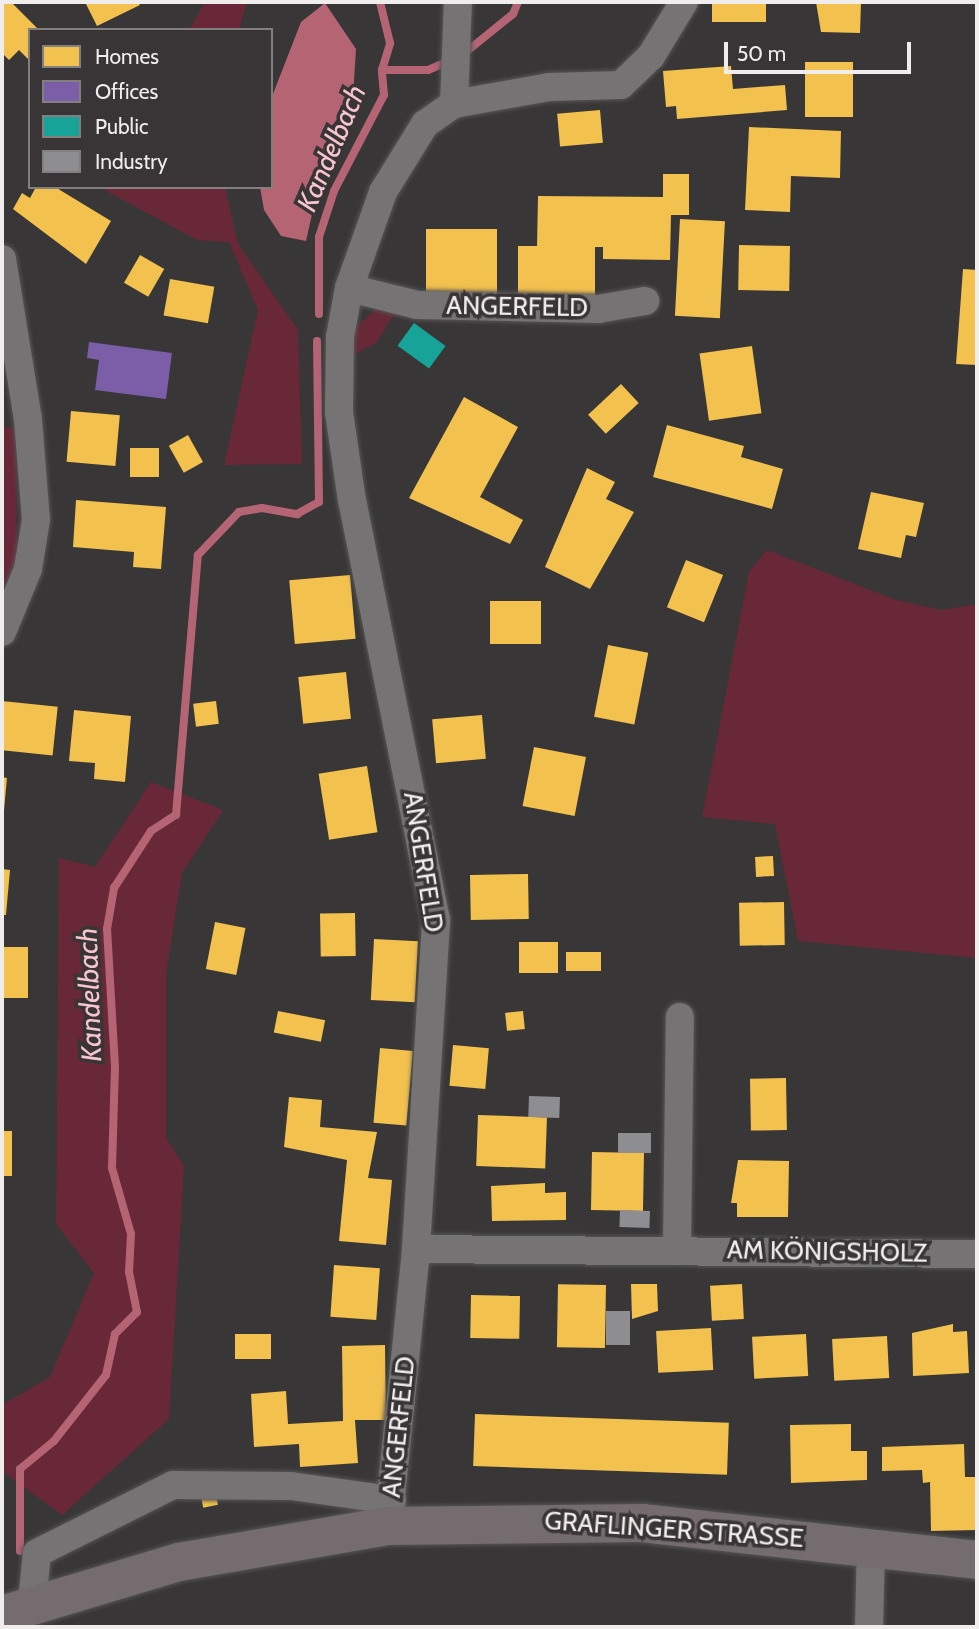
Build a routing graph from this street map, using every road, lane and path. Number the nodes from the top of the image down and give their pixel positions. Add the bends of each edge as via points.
1 (458, 2) edge
2 (684, 2) edge
3 (454, 104) junction
4 (2, 259) edge
5 (349, 288) junction
6 (645, 301) dead end
7 (8, 312) edge
8 (2, 632) edge
9 (680, 1017) dead end
10 (416, 1249) junction
11 (677, 1250) junction
12 (977, 1254) edge
13 (390, 1513) junction
14 (871, 1546) junction
15 (977, 1560) edge
16 (17, 1609) edge
17 (869, 1627) edge

1 - 3 street
2 - 3 street via 651,56 621,85 549,87
3 - 5 street, ANGERFELD via 425,124 383,192
4 - 7 street
5 - 6 street, ANGERFELD via 417,306 598,309
5 - 10 street, ANGERFELD via 340,337 340,411 352,501 436,920
7 - 8 street via 36,520 29,569
9 - 11 street
10 - 11 street, AM KÖNIGSHOLZ
10 - 13 street, ANGERFELD
11 - 12 street, AM KÖNIGSHOLZ
13 - 14 main road, GRAFLINGER STRASSE via 642,1523
13 - 16 main road, GRAFLINGER STRASSE via 179,1562
13 - 16 street via 291,1486 173,1485 37,1553
14 - 15 main road, GRAFLINGER STRASSE
14 - 17 street

